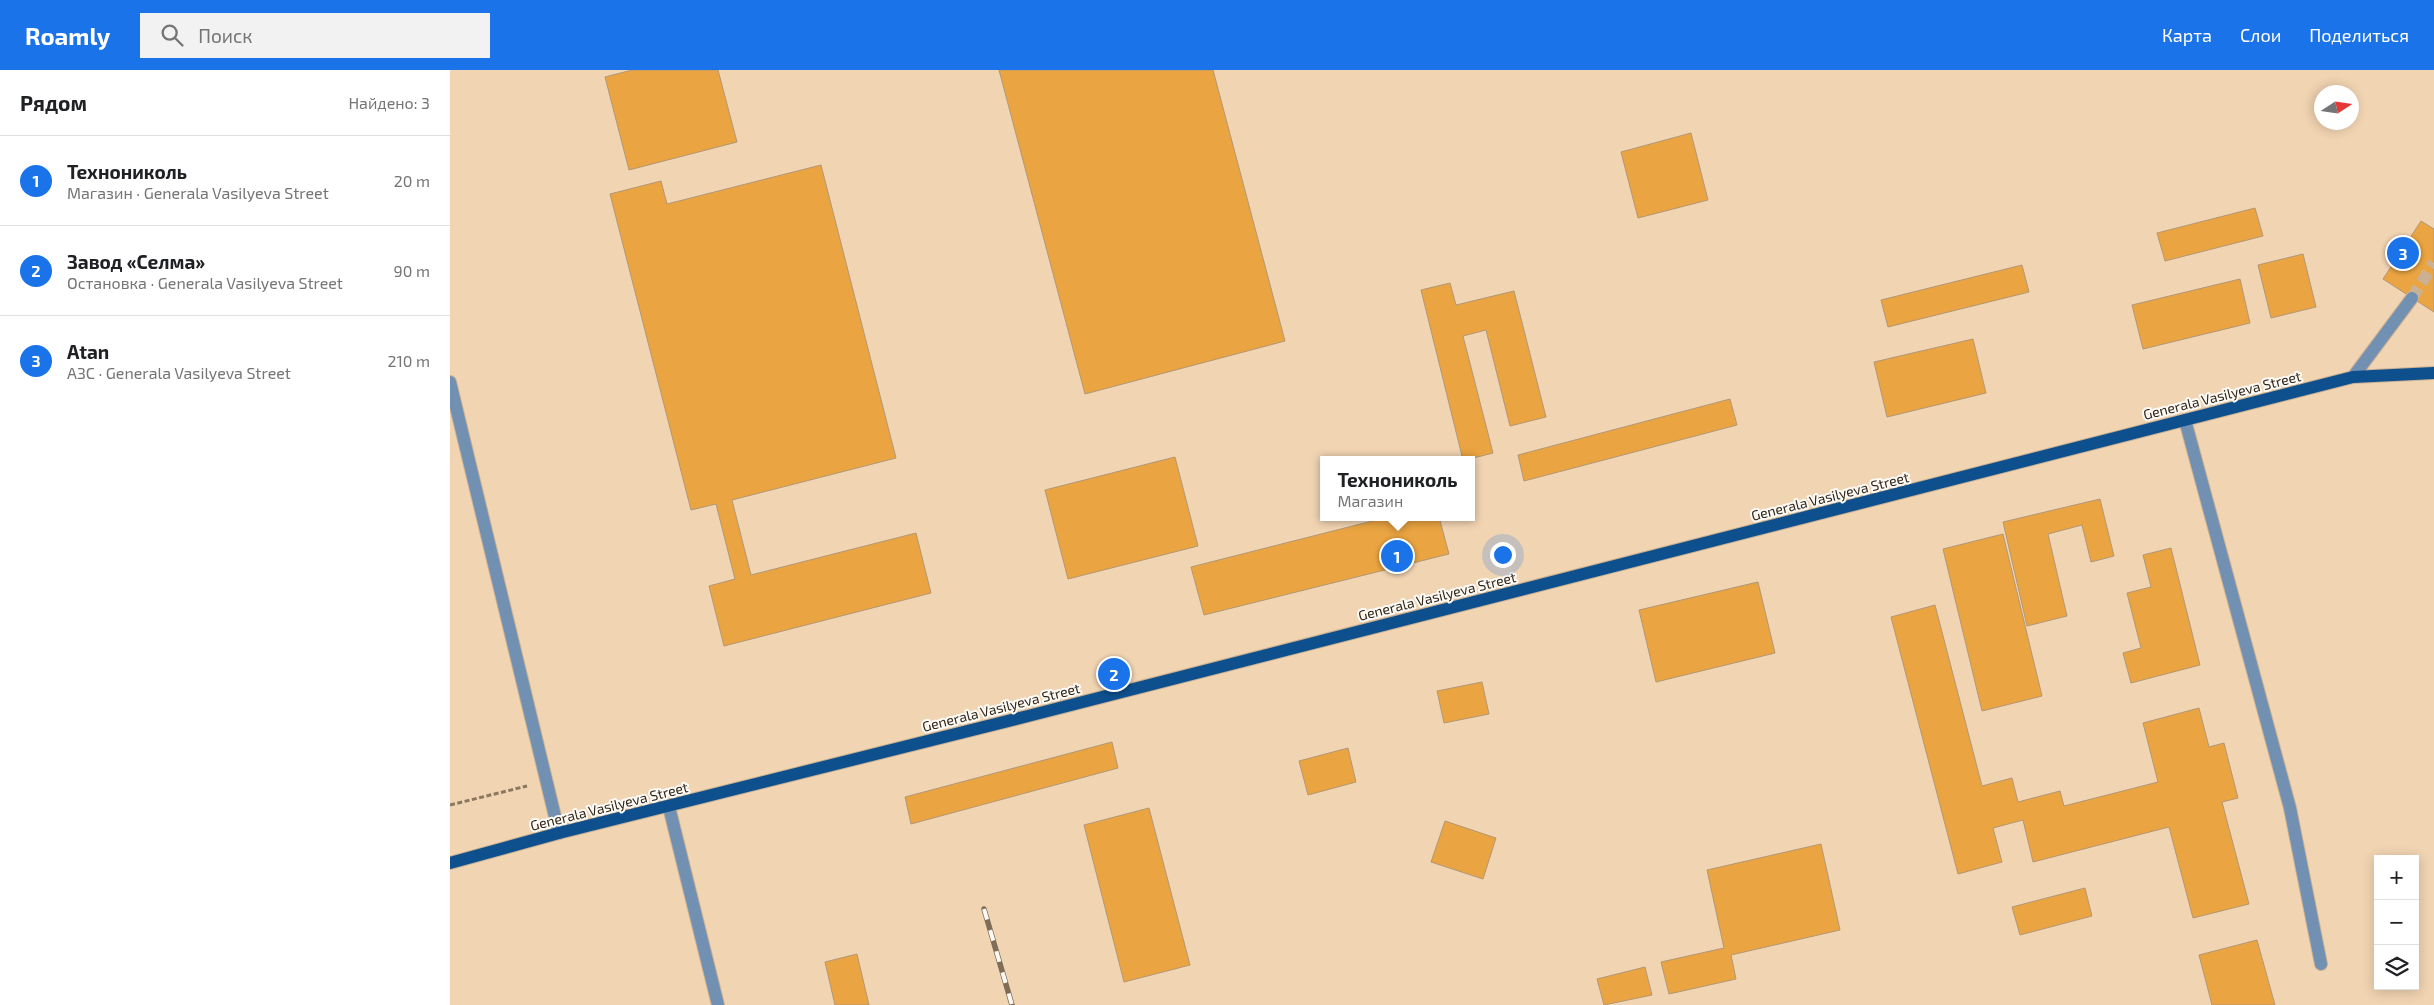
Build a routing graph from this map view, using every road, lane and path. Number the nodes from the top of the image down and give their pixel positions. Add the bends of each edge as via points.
1 (2412, 298) tunnel mouth
2 (2434, 373) edge
3 (2353, 377) junction
4 (450, 382) edge
5 (2185, 420) junction
6 (546, 782) junction
7 (450, 805) edge
8 (669, 807) junction
9 (559, 833) junction
10 (450, 864) edge
11 (2322, 964) dead end
12 (718, 1005) edge

1 - 3 lane
2 - 3 main road, Generala Vasilyeva Street
3 - 5 main road, Generala Vasilyeva Street
4 - 6 lane
5 - 8 main road, Generala Vasilyeva Street
5 - 11 lane via 2290,808
6 - 7 path
6 - 9 lane
8 - 9 main road, Generala Vasilyeva Street
8 - 12 lane
9 - 10 main road, Generala Vasilyeva Street

